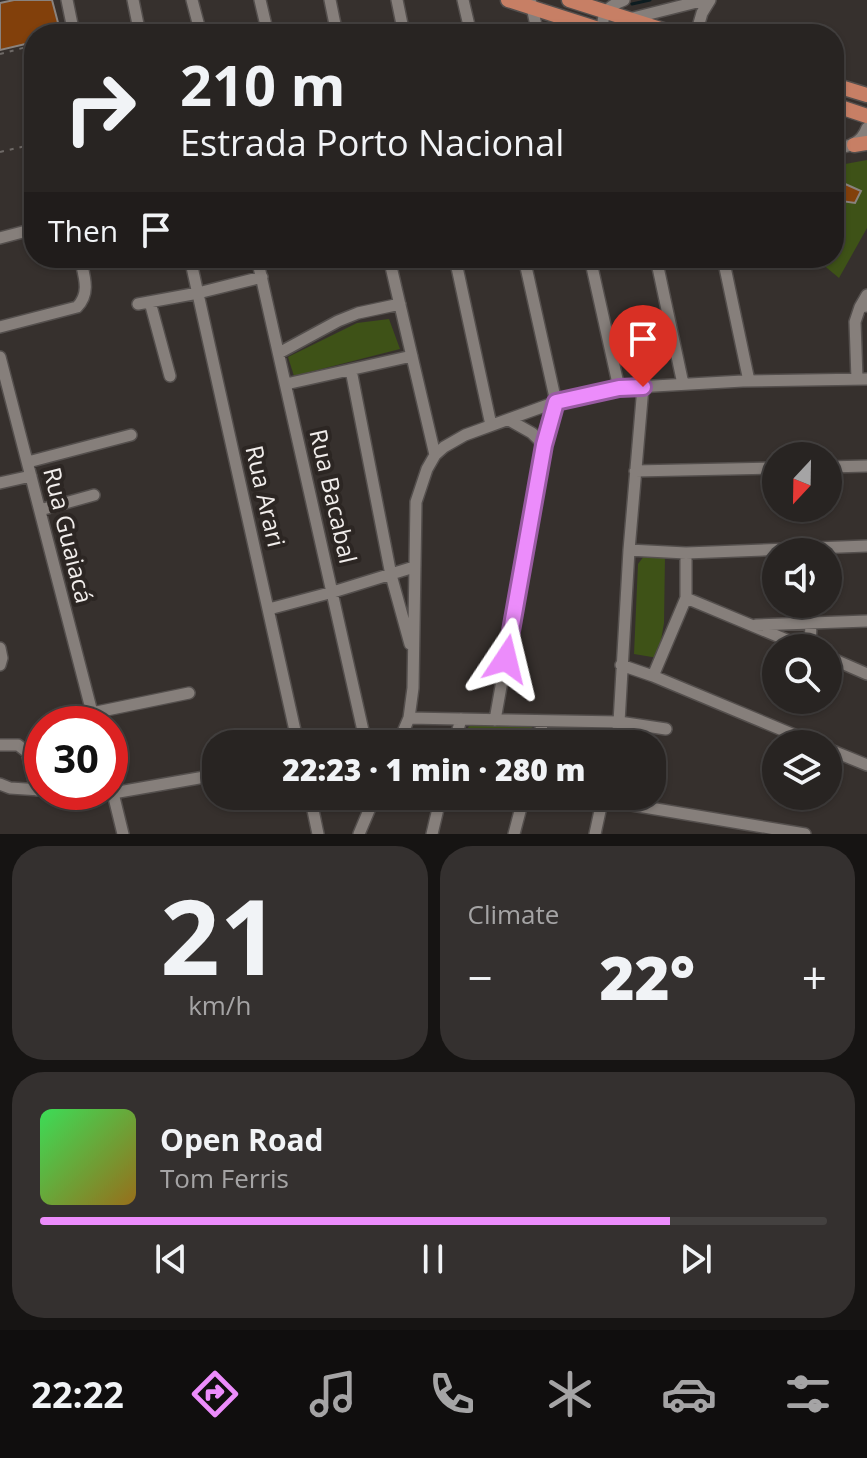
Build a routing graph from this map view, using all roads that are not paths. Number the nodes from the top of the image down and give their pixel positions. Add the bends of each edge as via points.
1 (67, 0) edge
2 (133, 0) edge
3 (192, 0) edge
4 (260, 0) edge
5 (330, 0) edge
6 (397, 0) edge
7 (463, 0) edge
8 (508, 0) edge
9 (569, 0) edge
10 (624, 0) edge
11 (708, 0) edge
12 (531, 4) edge
13 (606, 6) edge
14 (629, 19) junction
15 (72, 24) edge
16 (138, 24) edge
17 (198, 24) edge
18 (266, 24) edge
19 (335, 24) edge
20 (402, 24) edge
21 (469, 24) edge
22 (536, 24) edge
23 (583, 24) edge
24 (627, 24) edge
25 (645, 24) edge
26 (699, 24) edge
27 (844, 88) edge
28 (867, 95) edge
29 (844, 108) edge
30 (867, 116) edge
31 (867, 128) edge
32 (861, 144) edge
33 (24, 232) edge
34 (0, 238) edge
35 (82, 268) edge
36 (192, 268) edge
37 (260, 268) edge
38 (391, 268) edge
39 (457, 268) edge
40 (526, 268) edge
41 (592, 268) edge
42 (658, 268) edge
43 (725, 268) edge
44 (262, 277) junction
45 (198, 293) junction
46 (867, 295) edge
47 (400, 304) junction
48 (864, 307) edge
49 (0, 327) edge
50 (279, 353) junction
51 (412, 356) junction
52 (1, 362) edge
53 (351, 370) junction
54 (170, 376) dead end
55 (862, 379) edge
56 (749, 381) junction
57 (286, 384) junction
58 (683, 384) junction
59 (643, 387) junction
60 (619, 388) junction
61 (556, 402) junction
62 (509, 420) junction
63 (491, 425) junction
64 (131, 435) dead end
65 (544, 445) junction
66 (435, 455) junction
67 (28, 462) junction
68 (867, 466) edge
69 (842, 467) edge
70 (762, 468) edge
71 (635, 471) junction
72 (31, 476) junction
73 (0, 483) edge
74 (94, 495) dead end
75 (40, 510) junction
76 (867, 546) edge
77 (629, 550) junction
78 (686, 553) junction
79 (414, 567) junction
80 (391, 575) junction
81 (333, 592) junction
82 (686, 598) junction
83 (269, 609) junction
84 (867, 621) edge
85 (811, 623) junction
86 (751, 625) junction
87 (773, 634) edge
88 (810, 634) edge
89 (0, 648) edge
90 (415, 660) junction
91 (842, 663) edge
92 (1, 664) edge
93 (621, 665) junction
94 (867, 674) edge
95 (653, 676) junction
96 (189, 693) dead end
97 (90, 706) edge
98 (128, 709) edge
99 (409, 718) junction
100 (461, 719) junction
101 (495, 720) junction
102 (543, 721) junction
103 (619, 722) junction
104 (666, 729) dead end
105 (295, 730) edge
106 (363, 730) edge
107 (404, 730) edge
108 (458, 730) edge
109 (541, 730) edge
110 (618, 730) edge
111 (782, 730) edge
112 (0, 745) edge
113 (24, 750) edge
114 (842, 755) edge
115 (867, 765) edge
116 (202, 777) edge
117 (0, 784) edge
118 (128, 785) edge
119 (24, 789) edge
120 (666, 809) edge
121 (117, 810) edge
122 (313, 810) edge
123 (369, 810) edge
124 (438, 810) edge
125 (520, 810) edge
126 (600, 810) edge
127 (123, 834) edge
128 (318, 834) edge
129 (359, 834) edge
130 (432, 834) edge
131 (514, 834) edge
132 (595, 834) edge
133 (805, 834) edge

1 - 15 street
2 - 16 street
3 - 17 street
4 - 18 street
5 - 19 street
6 - 20 street
7 - 21 street
8 - 12 main road
9 - 13 main road
10 - 13 street
11 - 14 street
11 - 26 street
12 - 22 street
12 - 23 main road
13 - 14 main road
14 - 24 street
14 - 25 main road
27 - 28 main road
29 - 30 main road
31 - 32 street
33 - 34 street
35 - 49 street via 86,292 77,307
36 - 45 street, Rua Arari
37 - 44 street, Rua Bacabal
38 - 47 street
39 - 63 street
40 - 61 street
41 - 60 street
42 - 58 street
43 - 56 street
44 - 45 street
44 - 50 street, Rua Bacabal
45 - 54 street via 144,303
45 - 83 street, Rua Arari
46 - 48 street
47 - 50 street via 338,321
47 - 51 street
48 - 55 street via 855,322
50 - 57 street, Rua Bacabal
51 - 53 street
51 - 66 street
52 - 67 street, Rua Guaiacá
53 - 57 street
53 - 80 street
55 - 56 street
56 - 58 street
57 - 81 street, Rua Bacabal
58 - 59 street
59 - 60 street
59 - 71 street
60 - 61 street
61 - 62 street
61 - 65 street
62 - 63 street
62 - 65 street
63 - 66 street
64 - 67 street
65 - 101 street
66 - 79 street via 416,502
67 - 72 street, Rua Guaiacá
68 - 69 street
70 - 71 street
71 - 77 street
72 - 73 street
72 - 75 street, Rua Guaiacá
74 - 75 street
75 - 97 street, Rua Guaiacá
76 - 78 street
77 - 78 street
77 - 93 street
78 - 82 street
79 - 80 street
79 - 90 street
80 - 81 street
80 - 90 street
81 - 83 street
81 - 106 street, Rua Bacabal
82 - 86 street
82 - 95 street
83 - 105 street, Rua Arari
84 - 85 street
85 - 86 street
85 - 88 street
86 - 87 street
89 - 92 street
90 - 99 street
91 - 94 street
93 - 95 street
93 - 103 street
95 - 111 street
96 - 98 street
99 - 100 street
99 - 107 street
100 - 101 street
100 - 108 street
101 - 102 street
102 - 103 street
102 - 109 street
103 - 104 street
103 - 110 street
112 - 113 street
114 - 115 street
116 - 118 street
117 - 119 street
120 - 133 street
121 - 127 street
122 - 128 street
123 - 129 street
124 - 130 street
125 - 131 street
126 - 132 street

